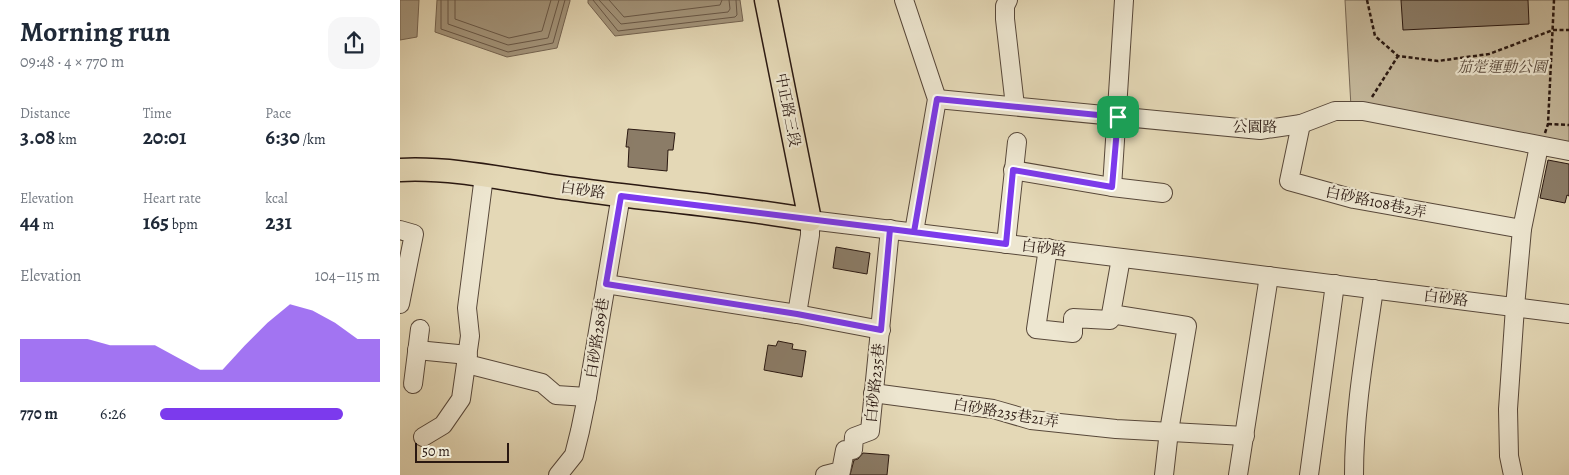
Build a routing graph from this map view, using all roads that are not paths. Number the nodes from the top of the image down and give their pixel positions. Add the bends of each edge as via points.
1 (766, 0) edge
2 (904, 0) edge
3 (1008, 0) edge
4 (1124, 0) edge
5 (937, 99) junction
6 (1015, 106) junction
7 (1118, 117) junction
8 (1302, 124) junction
9 (1017, 142) dead end
10 (1539, 146) junction
11 (1569, 151) edge
12 (400, 170) edge
13 (1013, 170) junction
14 (484, 176) junction
15 (1112, 187) junction
16 (1163, 193) dead end
17 (621, 196) junction
18 (810, 220) junction
19 (890, 229) junction
20 (1522, 229) junction
21 (400, 230) edge
22 (914, 232) junction
23 (1006, 244) junction
24 (1048, 248) junction
25 (1122, 258) junction
26 (1269, 276) junction
27 (606, 284) junction
28 (1336, 284) junction
29 (1374, 289) junction
30 (400, 304) edge
31 (1514, 307) junction
32 (797, 314) junction
33 (1112, 314) junction
34 (1569, 314) edge
35 (420, 329) dead end
36 (881, 330) junction
37 (417, 350) junction
38 (468, 360) junction
39 (413, 384) dead end
40 (873, 393) junction
41 (588, 397) junction
42 (1169, 431) junction
43 (1245, 436) junction
44 (423, 438) dead end
45 (558, 475) edge
46 (825, 475) edge
47 (1164, 475) edge
48 (1238, 475) edge
49 (1309, 475) edge
50 (1354, 475) edge
51 (1513, 475) edge

1 - 18 main road, 中正路三段
2 - 5 street
3 - 6 street via 1005,19
4 - 7 street
5 - 6 street, 公園路
5 - 22 street
6 - 7 street, 公園路
7 - 8 street, 公園路 via 1260,130
7 - 15 street
8 - 10 street, 公園路 via 1335,111 1363,111
8 - 20 street, 白砂路108巷2弄 via 1289,181 1354,199
9 - 13 street
10 - 11 street, 公園路
10 - 20 street
12 - 14 main road, 白砂路
13 - 15 street
13 - 23 street
14 - 17 main road, 白砂路
14 - 38 street via 467,308
15 - 16 street
17 - 18 main road, 白砂路 via 767,212
17 - 27 street, 白砂路289巷
18 - 19 street, 白砂路
18 - 32 street
19 - 22 street, 白砂路
19 - 36 street, 白砂路235巷
20 - 31 street
21 - 30 street via 414,234
22 - 23 street, 白砂路
23 - 24 street, 白砂路
24 - 25 street, 白砂路
24 - 33 street via 1036,328 1073,333 1073,318 1110,320
25 - 26 street, 白砂路
25 - 33 street
26 - 28 street, 白砂路
26 - 43 street
27 - 32 street
27 - 41 street, 白砂路289巷
28 - 29 street, 白砂路
28 - 49 street
29 - 31 street, 白砂路
29 - 50 street via 1357,401
31 - 34 street, 白砂路
31 - 51 street via 1508,409 1509,456
32 - 36 street
33 - 42 street via 1187,326
35 - 37 street
36 - 40 street, 白砂路235巷
37 - 38 street
37 - 39 street
38 - 41 street via 542,383 556,395
38 - 44 street via 461,399 443,425
40 - 42 street, 白砂路235巷21弄 via 993,409 1031,420
40 - 46 street, 白砂路235巷 via 870,431 854,437 853,450 845,450 841,471
41 - 45 street, 白砂路289巷 via 574,455
42 - 43 street, 白砂路235巷21弄
42 - 47 street
43 - 48 street

